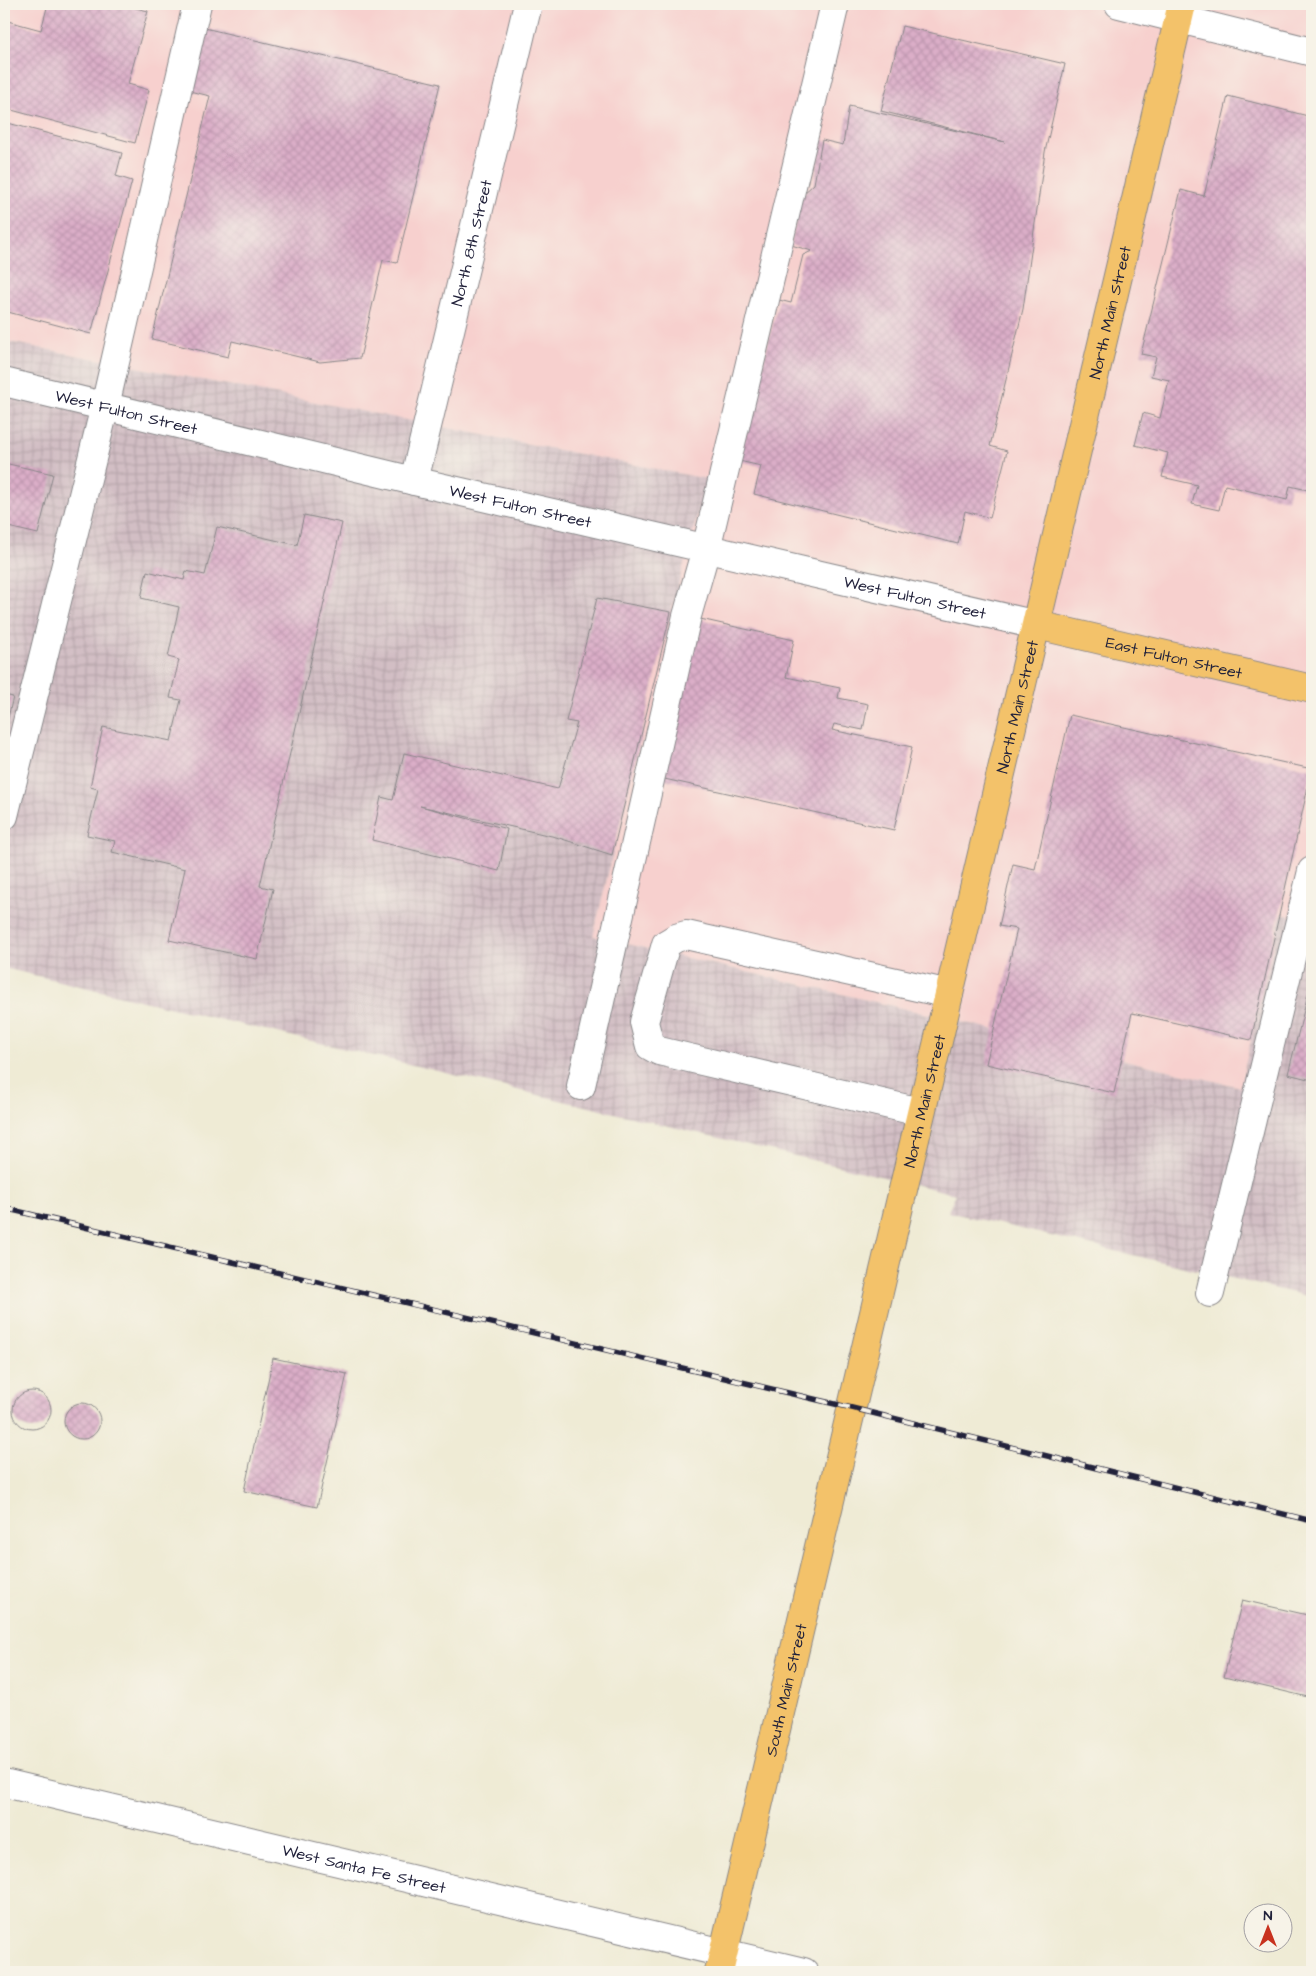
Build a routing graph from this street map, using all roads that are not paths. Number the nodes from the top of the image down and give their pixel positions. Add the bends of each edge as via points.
1 (198, 4) edge
2 (528, 4) edge
3 (835, 4) edge
4 (1119, 4) edge
5 (1181, 11) edge
6 (1312, 52) edge
7 (4, 382) edge
8 (105, 406) junction
9 (414, 481) junction
10 (706, 549) junction
11 (1037, 625) junction
12 (1312, 689) edge
13 (4, 816) edge
14 (1312, 871) edge
15 (949, 994) junction
16 (582, 1086) dead end
17 (920, 1112) junction
18 (1210, 1293) dead end
19 (852, 1408) joint
20 (4, 1784) edge
21 (721, 1963) edge
22 (804, 1972) edge

1 - 8 street
2 - 9 street, North 8th Street
3 - 10 street
4 - 5 street
5 - 6 street
5 - 11 main road, North Main Street
7 - 8 street, West Fulton Street
8 - 9 street, West Fulton Street
8 - 13 street
9 - 10 street, West Fulton Street
10 - 11 street, West Fulton Street
10 - 16 street via 687,616
11 - 12 main road, East Fulton Street
11 - 15 main road, North Main Street
14 - 18 street
15 - 17 main road, North Main Street
15 - 17 street via 686,936 666,944 644,1022 650,1046 659,1051
17 - 19 main road, North Main Street
19 - 21 main road, South Main Street
20 - 21 street, West Santa Fe Street
21 - 22 street, West Santa Fe Street

